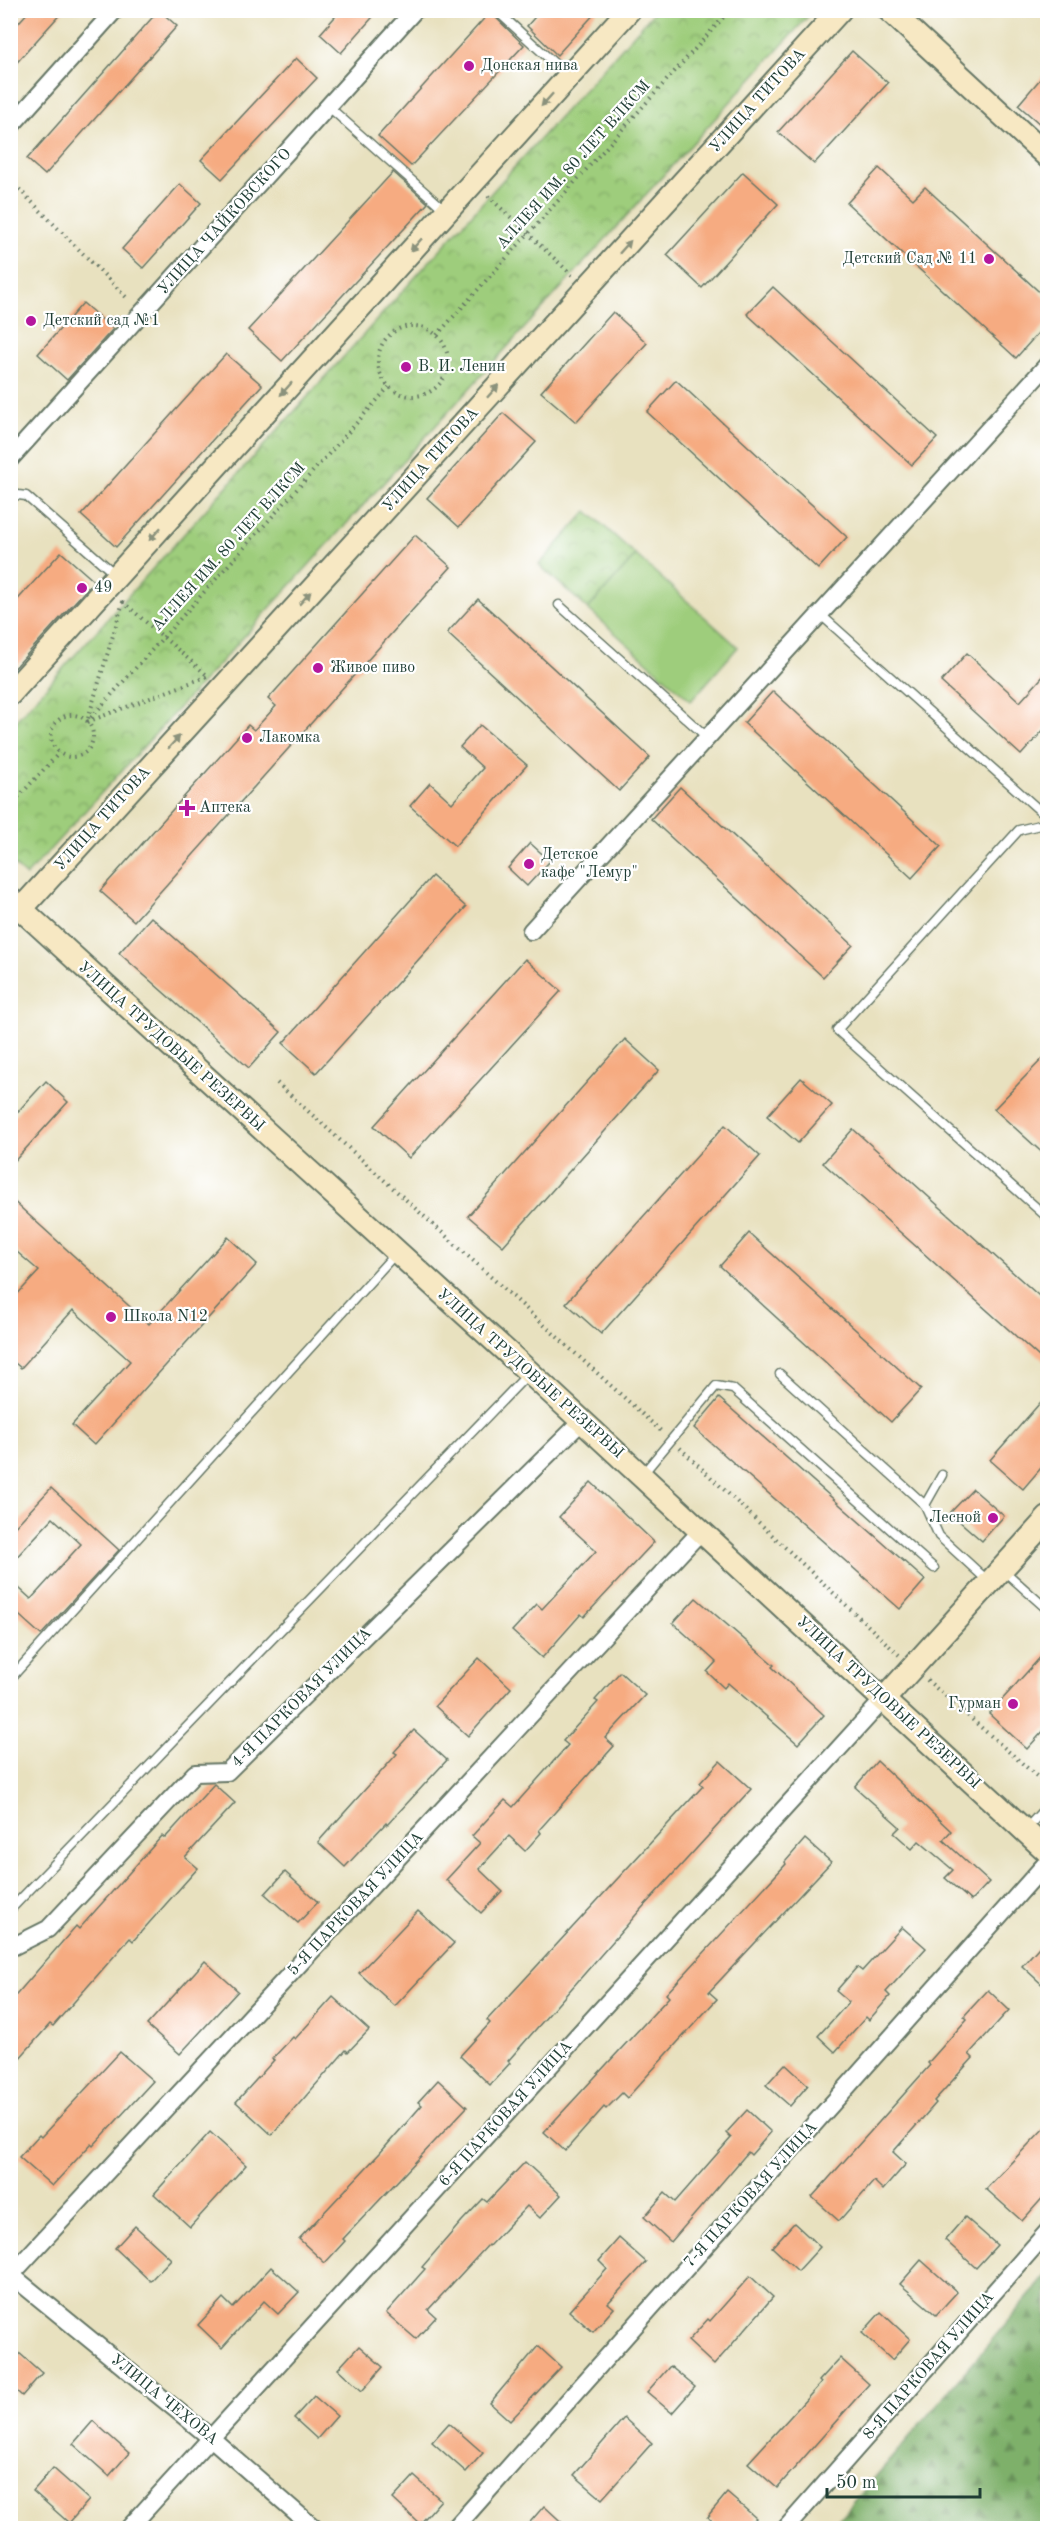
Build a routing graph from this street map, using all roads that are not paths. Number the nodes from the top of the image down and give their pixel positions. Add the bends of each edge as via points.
1 (115, 10) edge
2 (415, 10) edge
3 (496, 10) edge
4 (629, 10) edge
5 (840, 10) edge
6 (889, 10) edge
7 (568, 77) junction
8 (328, 106) junction
9 (10, 127) edge
10 (1047, 158) edge
11 (446, 211) junction
12 (1047, 364) edge
13 (10, 459) edge
14 (10, 494) edge
15 (117, 576) junction
16 (559, 605) dead end
17 (821, 615) junction
18 (10, 694) edge
19 (708, 738) junction
20 (1047, 818) edge
21 (1047, 823) edge
22 (16, 904) edge
23 (531, 931) dead end
24 (1047, 1218) edge
25 (397, 1252) junction
26 (529, 1372) junction
27 (780, 1374) dead end
28 (582, 1421) junction
29 (942, 1475) dead end
30 (641, 1476) junction
31 (925, 1505) junction
32 (1047, 1518) edge
33 (701, 1531) junction
34 (934, 1568) dead end
35 (996, 1576) junction
36 (1047, 1610) edge
37 (10, 1678) edge
38 (884, 1700) junction
39 (1047, 1805) edge
40 (1024, 1830) junction
41 (1047, 1852) edge
42 (1047, 1861) edge
43 (10, 1910) edge
44 (10, 1948) edge
45 (1047, 2231) edge
46 (11, 2275) edge
47 (211, 2438) junction
48 (129, 2529) edge
49 (314, 2529) edge
50 (455, 2529) edge
51 (786, 2529) edge

1 - 9 street
2 - 8 street, УЛИЦА ЧАЙКОВСКОГО
3 - 7 lane
4 - 7 street
22 -> 5 street, УЛИЦА ТИТОВА
6 - 10 street
7 -> 11 street
8 - 11 lane
8 - 13 street, УЛИЦА ЧАЙКОВСКОГО
11 -> 15 street
12 - 17 street
14 - 15 lane via 26,496
15 - 18 street
16 - 19 lane
17 - 19 street
17 - 20 lane
19 - 23 street
21 - 24 lane via 1019,831 837,1030
22 - 25 street, УЛИЦА ТРУДОВЫЕ РЕЗЕРВЫ
25 - 26 street, УЛИЦА ТРУДОВЫЕ РЕЗЕРВЫ
25 - 37 lane
26 - 28 street, УЛИЦА ТРУДОВЫЕ РЕЗЕРВЫ
26 - 43 lane
27 - 31 lane
28 - 30 street, УЛИЦА ТРУДОВЫЕ РЕЗЕРВЫ
28 - 44 street, 4-Я ПАРКОВАЯ УЛИЦА via 227,1772 195,1773 48,1929
29 - 31 lane
30 - 33 street, УЛИЦА ТРУДОВЫЕ РЕЗЕРВЫ
30 - 34 lane via 716,1386 733,1389
31 - 35 lane via 939,1536
32 - 35 street
33 - 38 street, УЛИЦА ТРУДОВЫЕ РЕЗЕРВЫ
33 - 46 street, 5-Я ПАРКОВАЯ УЛИЦА
35 - 36 lane
35 - 38 street
38 - 40 street, УЛИЦА ТРУДОВЫЕ РЕЗЕРВЫ
38 - 47 street, 6-Я ПАРКОВАЯ УЛИЦА
39 - 40 lane
40 - 41 street, УЛИЦА ТРУДОВЫЕ РЕЗЕРВЫ
42 - 50 street, 7-Я ПАРКОВАЯ УЛИЦА
45 - 51 street, 8-Я ПАРКОВАЯ УЛИЦА
46 - 47 street, УЛИЦА ЧЕХОВА
47 - 48 street, 6-Я ПАРКОВАЯ УЛИЦА
47 - 49 street, УЛИЦА ЧЕХОВА

